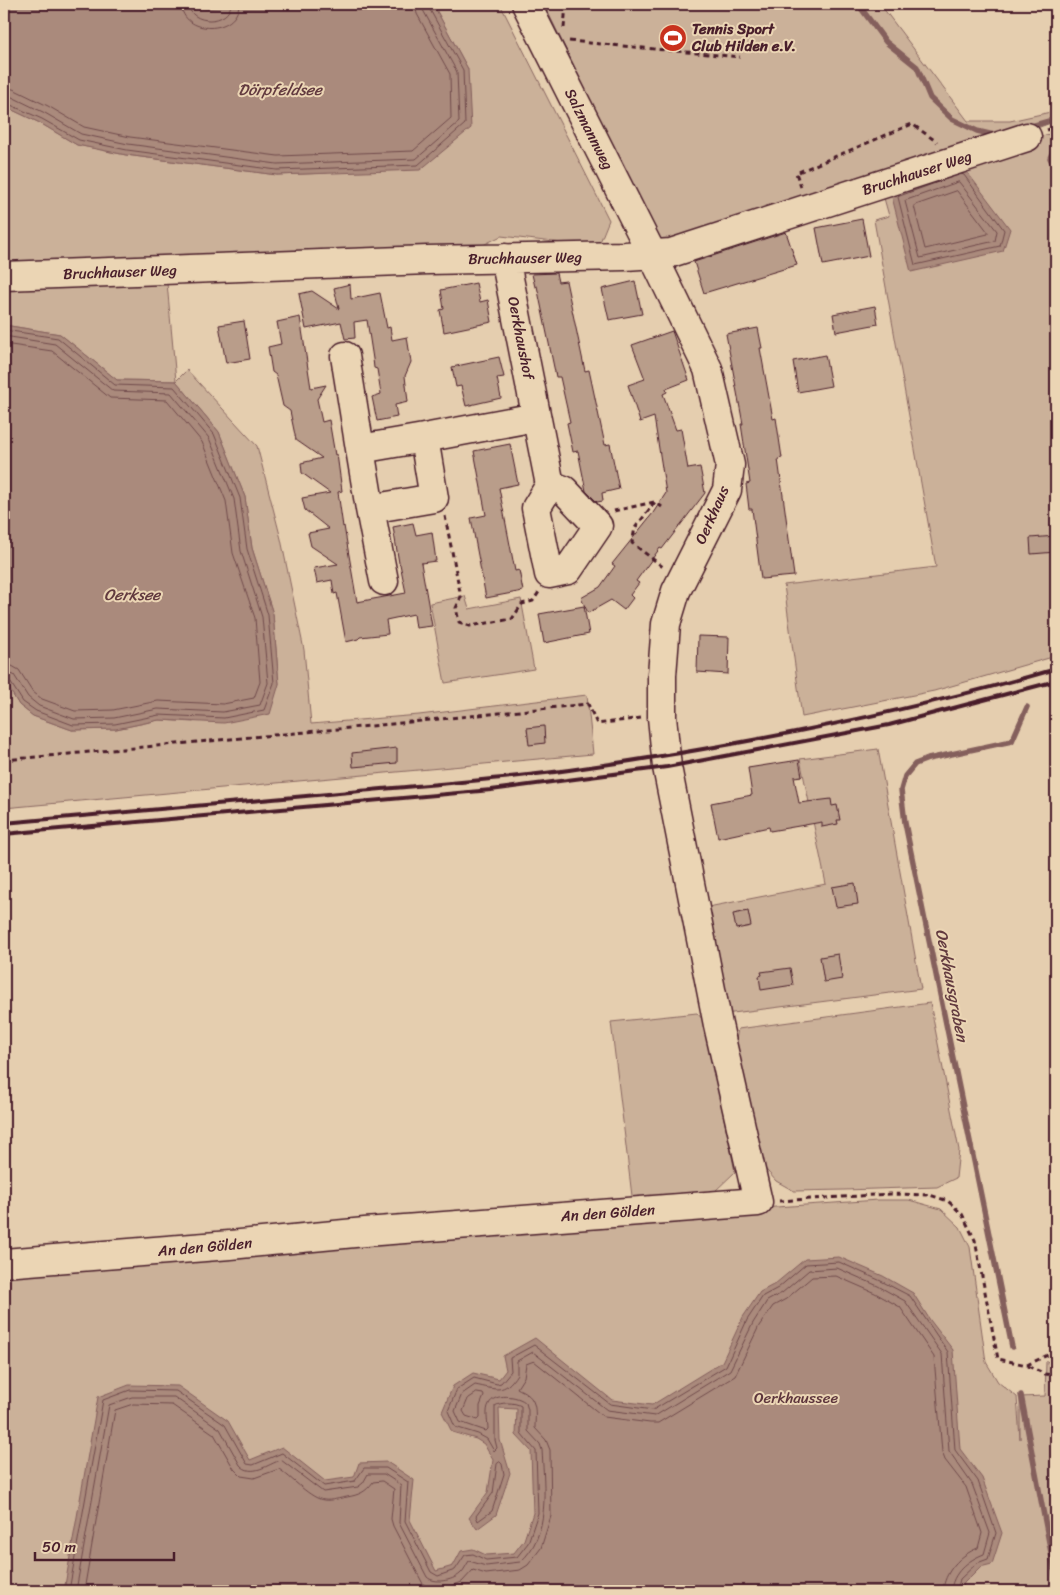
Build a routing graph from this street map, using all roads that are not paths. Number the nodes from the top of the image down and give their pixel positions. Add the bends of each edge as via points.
1 (526, 4) edge
2 (1027, 137) dead end
3 (652, 254) junction
4 (505, 258) junction
5 (4, 276) edge
6 (345, 356) dead end
7 (536, 417) junction
8 (424, 438) junction
9 (360, 449) junction
10 (550, 485) junction
11 (370, 509) junction
12 (384, 581) dead end
13 (758, 1202) joint
14 (4, 1263) edge

1 - 3 street, Salzmannweg
2 - 3 street, Bruchhauser Weg via 671,253
3 - 4 street, Bruchhauser Weg
3 - 13 street, Oerkhaus via 708,369 730,465 727,490 676,591 666,624 662,717 665,756 718,1024
4 - 5 street, Bruchhauser Weg
4 - 7 street, Oerkhaushof
6 - 9 street
7 - 8 street
7 - 10 street, Oerkhaushof
8 - 9 street
8 - 11 street via 434,498
9 - 11 street
10 - 10 street via 536,508 549,574 568,570 598,526 564,490
11 - 12 street
13 - 14 street, An den Gölden

